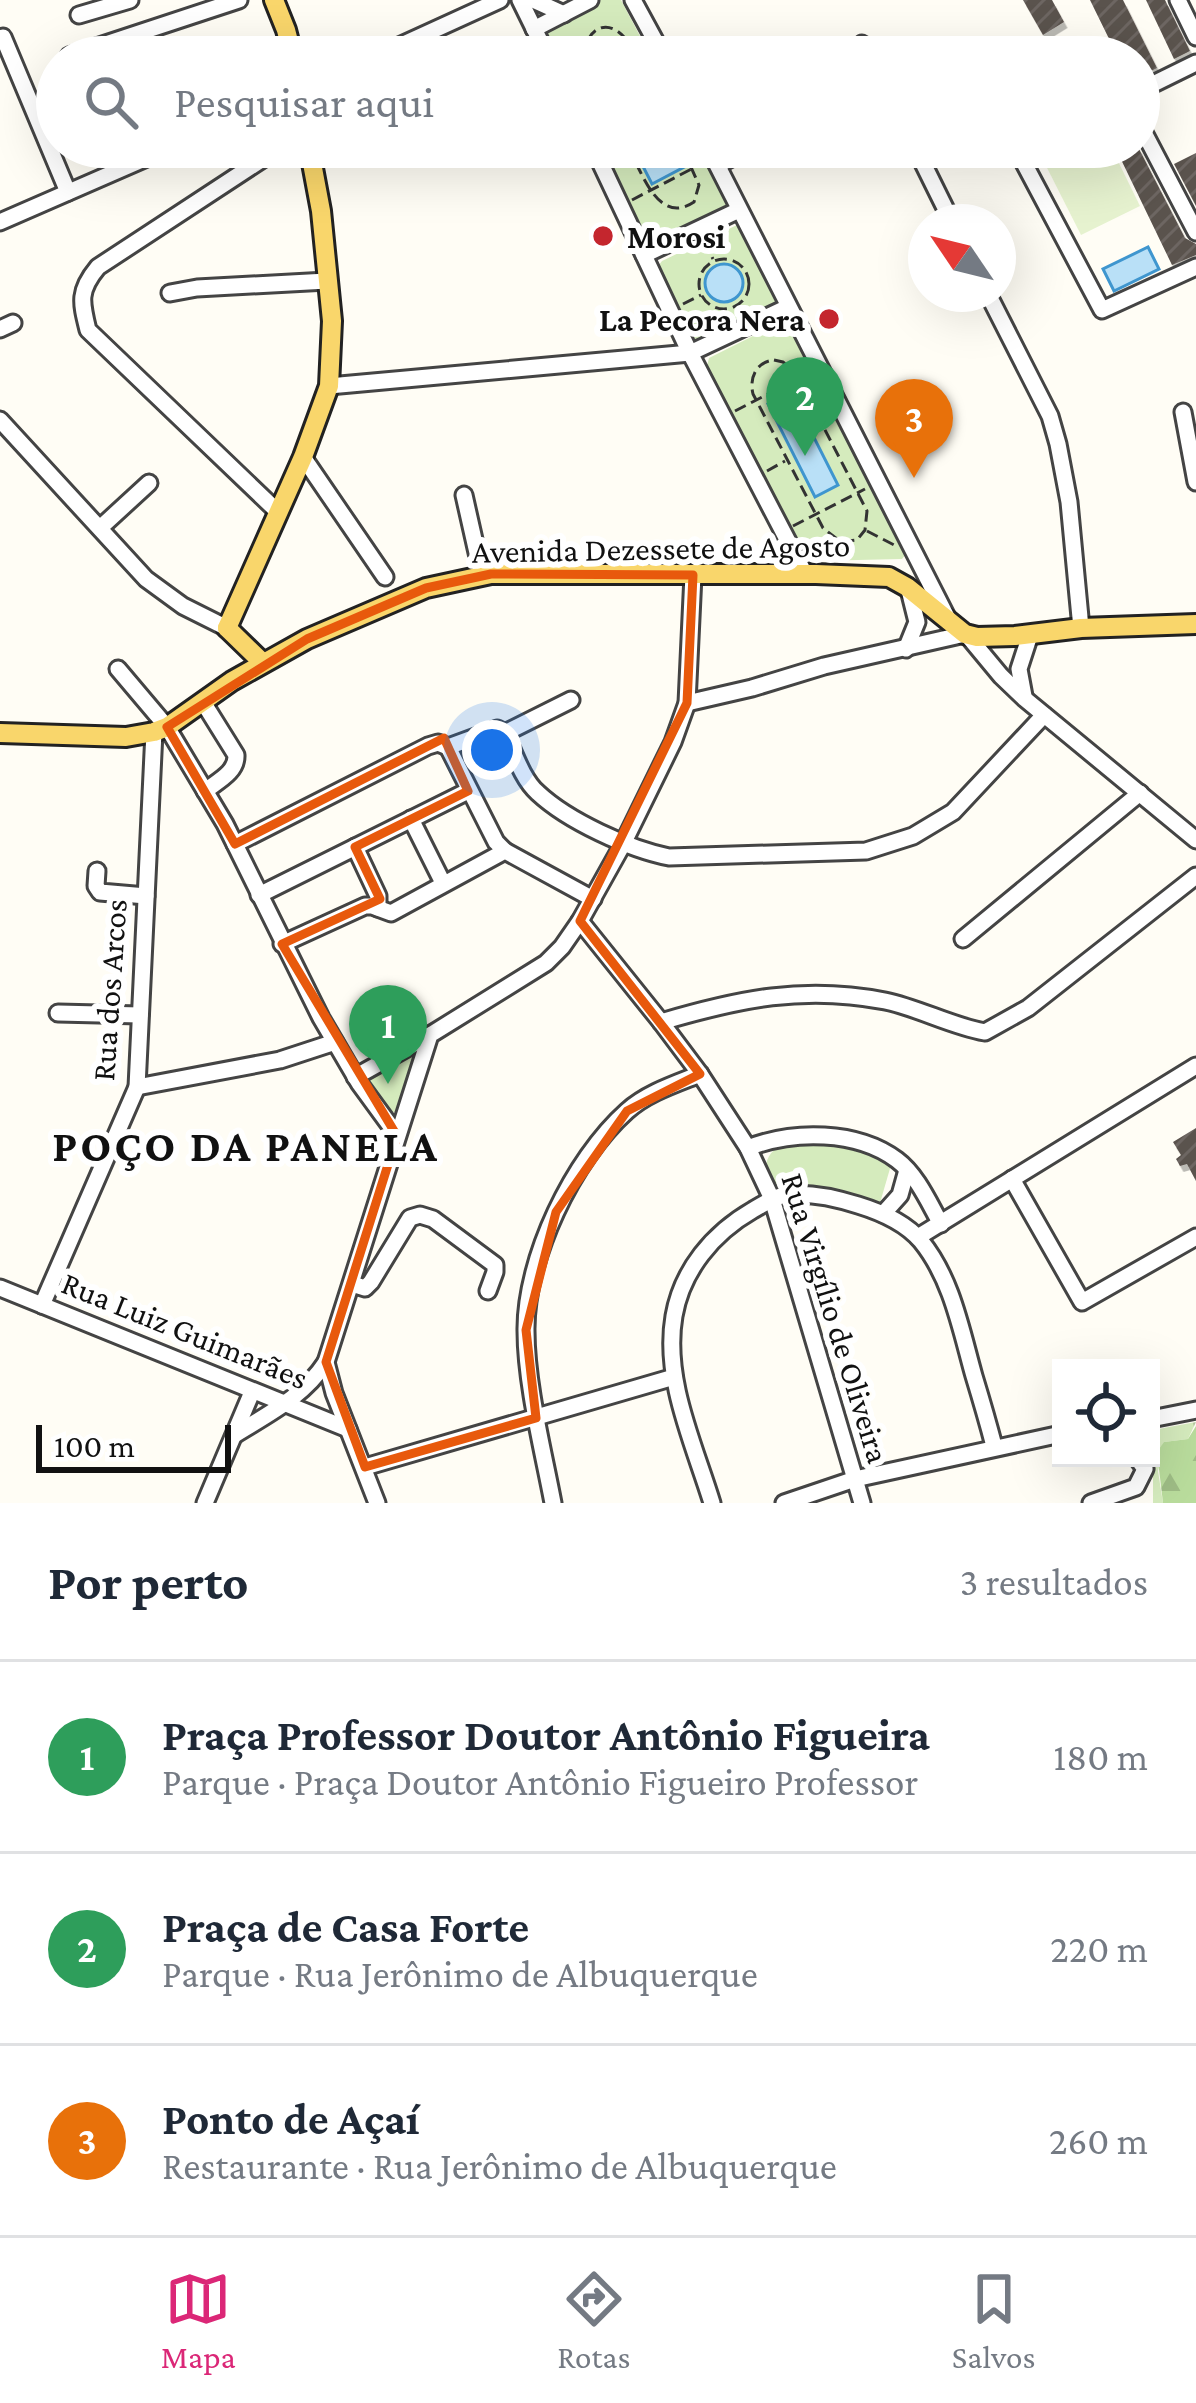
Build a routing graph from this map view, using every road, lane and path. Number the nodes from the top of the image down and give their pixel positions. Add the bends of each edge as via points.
1 (130, 0) edge
2 (239, 0) edge
3 (274, 0) edge
4 (500, 0) edge
5 (520, 0) edge
6 (533, 0) edge
7 (633, 0) edge
8 (1178, 0) edge
9 (585, 1) edge
10 (78, 14) dead end
11 (564, 14) junction
12 (534, 29) junction
13 (130, 36) edge
14 (287, 36) edge
15 (421, 36) edge
16 (538, 36) edge
17 (588, 36) edge
18 (622, 36) edge
19 (654, 36) edge
20 (3, 37) dead end
21 (1196, 37) edge
22 (1196, 63) edge
23 (1160, 81) edge
24 (36, 116) edge
25 (1160, 163) edge
26 (58, 168) edge
27 (123, 168) edge
28 (249, 168) edge
29 (314, 168) edge
30 (603, 168) edge
31 (639, 168) edge
32 (693, 168) joint
33 (718, 168) edge
34 (925, 168) edge
35 (1027, 168) edge
36 (651, 190) junction
37 (68, 192) junction
38 (619, 204) junction
39 (943, 204) edge
40 (739, 210) junction
41 (0, 222) edge
42 (699, 230) junction
43 (1196, 232) edge
44 (644, 255) junction
45 (714, 261) junction
46 (1196, 268) edge
47 (327, 281) junction
48 (170, 293) dead end
49 (701, 295) junction
50 (788, 308) junction
51 (671, 311) junction
52 (997, 312) edge
53 (690, 352) junction
54 (798, 379) junction
55 (329, 386) junction
56 (756, 400) junction
57 (1183, 412) dead end
58 (723, 417) junction
59 (0, 421) edge
60 (303, 457) junction
61 (788, 460) junction
62 (760, 475) dead end
63 (878, 481) junction
64 (1196, 482) edge
65 (149, 483) dead end
66 (858, 492) junction
67 (464, 495) dead end
68 (279, 513) junction
69 (816, 514) junction
70 (100, 528) junction
71 (780, 529) junction
72 (866, 530) junction
73 (838, 540) junction
74 (914, 549) junction
75 (830, 557) dead end
76 (805, 574) junction
77 (482, 575) junction
78 (693, 575) junction
79 (385, 577) dead end
80 (908, 587) junction
81 (1196, 623) edge
82 (227, 628) junction
83 (1081, 628) junction
84 (960, 630) junction
85 (1030, 635) junction
86 (906, 649) junction
87 (263, 663) junction
88 (118, 669) dead end
89 (242, 676) junction
90 (1025, 699) junction
91 (571, 700) dead end
92 (203, 702) junction
93 (687, 703) junction
94 (1044, 715) junction
95 (160, 729) junction
96 (0, 733) edge
97 (505, 733) junction
98 (448, 747) junction
99 (205, 791) junction
100 (468, 791) junction
101 (1140, 793) junction
102 (411, 819) junction
103 (1196, 840) edge
104 (235, 844) junction
105 (623, 844) junction
106 (355, 847) junction
107 (505, 851) junction
108 (97, 871) dead end
109 (1196, 876) edge
110 (442, 883) junction
111 (259, 895) junction
112 (146, 896) junction
113 (592, 899) junction
114 (378, 908) junction
115 (580, 921) junction
116 (963, 939) dead end
117 (283, 944) junction
118 (58, 1013) dead end
119 (140, 1015) junction
120 (661, 1022) junction
121 (430, 1035) junction
122 (335, 1042) junction
123 (1196, 1066) edge
124 (700, 1074) junction
125 (356, 1077) junction
126 (137, 1088) junction
127 (397, 1135) junction
128 (748, 1148) junction
129 (907, 1170) junction
130 (1012, 1179) junction
131 (772, 1199) junction
132 (883, 1214) junction
133 (941, 1224) junction
134 (918, 1237) junction
135 (1196, 1238) edge
136 (352, 1284) junction
137 (0, 1288) edge
138 (488, 1291) dead end
139 (43, 1306) junction
140 (326, 1362) junction
141 (674, 1377) junction
142 (252, 1392) junction
143 (287, 1403) junction
144 (1196, 1410) edge
145 (1160, 1417) edge
146 (536, 1418) junction
147 (348, 1429) junction
148 (233, 1436) junction
149 (1052, 1436) edge
150 (994, 1446) junction
151 (1144, 1467) edge
152 (364, 1468) junction
153 (855, 1479) junction
154 (205, 1503) edge
155 (376, 1503) edge
156 (553, 1503) edge
157 (712, 1503) edge
158 (784, 1503) edge
159 (862, 1503) edge
160 (1091, 1503) edge

1 - 10 street
2 - 13 street
3 - 14 main road
4 - 15 street
5 - 12 street
6 - 11 street
7 - 19 street
8 - 21 street
9 - 11 street
11 - 12 street
12 - 16 street
17 - 18 path via 605,28
20 - 24 street
22 - 23 street
25 - 43 street
26 - 37 street
27 - 37 street
28 - 68 street via 98,267 81,302 88,330
29 - 47 main road
30 - 38 street
31 - 36 path
32 - 36 path
32 - 36 path via 698,193 688,207 664,206
33 - 40 street
34 - 39 street
35 - 46 street via 1102,310
36 - 38 path
37 - 41 street
38 - 44 street
40 - 42 street
40 - 50 street
42 - 44 street
42 - 45 path
44 - 51 street
45 - 49 path via 699,280
45 - 49 path via 741,266 746,295 728,309
47 - 48 street
47 - 55 main road
49 - 51 path
50 - 53 street
50 - 63 street
51 - 53 street
52 - 83 street via 1054,430 1070,502
53 - 55 street
53 - 58 street
54 - 56 path
54 - 56 path via 783,362 767,361 752,381
54 - 66 path
55 - 60 main road
56 - 58 path
56 - 61 path
57 - 64 street
58 - 71 street
59 - 70 street
60 - 68 main road
60 - 79 street
61 - 62 path
61 - 69 path
63 - 66 path
63 - 74 street
65 - 70 street
66 - 69 path
66 - 72 path
67 - 77 street
68 - 82 main road
69 - 71 path
69 - 73 path
70 - 82 street via 163,593
71 - 76 street
72 - 73 path via 857,540
72 - 74 path
73 - 75 path
74 - 84 street
76 - 78 main road, Avenida Dezessete de Agosto
76 - 80 main road, Avenida Dezessete de Agosto via 889,577
77 - 78 main road, Avenida Dezessete de Agosto
77 - 87 main road, Avenida Dezessete de Agosto via 372,610
78 - 93 street
80 - 84 main road, Avenida Dezessete de Agosto
80 - 86 street via 917,622
81 - 83 main road
82 - 87 main road
82 - 89 main road
83 - 85 main road
84 - 85 main road
84 - 86 street
84 - 90 street
85 - 90 street via 1019,669
86 - 93 street
87 - 89 main road, Avenida Dezessete de Agosto
88 - 95 street
89 - 92 main road, Avenida Dezessete de Agosto
90 - 94 street
91 - 97 street
92 - 95 main road, Avenida Dezessete de Agosto
92 - 99 street via 237,762
93 - 105 street
94 - 101 street
94 - 105 street via 953,812 866,851 669,856
95 - 96 main road via 126,737
95 - 99 street
95 - 112 street, Rua dos Arcos
97 - 98 street via 494,729
97 - 105 street via 536,792
98 - 100 street
98 - 104 street via 428,746
99 - 104 street
100 - 102 street
100 - 107 street
101 - 103 street
101 - 116 street
102 - 106 street
102 - 110 street
104 - 111 street
105 - 113 street
106 - 111 street
106 - 114 street
107 - 110 street
107 - 113 street
108 - 112 street via 100,892
109 - 120 street via 1028,1008 985,1032 886,1001 801,993
110 - 114 street via 391,913
111 - 117 street
112 - 119 street, Rua dos Arcos
113 - 115 street
114 - 117 street via 365,906
115 - 120 street, Rua Virgílio de Oliveira
115 - 121 street via 546,963
117 - 122 street
118 - 119 street
119 - 126 street, Rua dos Arcos
120 - 124 street, Rua Virgílio de Oliveira
121 - 125 street
121 - 127 street
122 - 125 street
122 - 126 street
123 - 130 street
124 - 128 street, Rua Virgílio de Oliveira
124 - 146 street via 627,1111 556,1212 534,1268 526,1330
125 - 127 street
126 - 139 street, Rua dos Arcos
127 - 136 street
128 - 129 street via 782,1137 848,1140
128 - 131 street, Rua Virgílio de Oliveira
129 - 132 street
129 - 133 street
130 - 133 street
130 - 135 street via 1082,1302
131 - 132 street via 831,1198
131 - 141 street via 701,1252 674,1317
131 - 153 street, Rua Virgílio de Oliveira
132 - 134 street
133 - 134 street
134 - 150 street via 951,1296
136 - 138 street via 371,1282 410,1218 420,1215 495,1265
136 - 140 street
137 - 139 street, Rua Luiz Guimarães
139 - 142 street, Rua Luiz Guimarães
140 - 143 street
140 - 147 street
141 - 146 street
141 - 157 street
142 - 143 street, Rua Luiz Guimarães
142 - 148 street
143 - 147 street, Rua Luiz Guimarães
143 - 148 street
144 - 145 street
146 - 152 street
146 - 156 street
147 - 152 street
148 - 154 street
149 - 150 street
150 - 153 street
151 - 160 street via 1136,1486
152 - 155 street
153 - 158 street
153 - 159 street, Rua Virgílio de Oliveira

